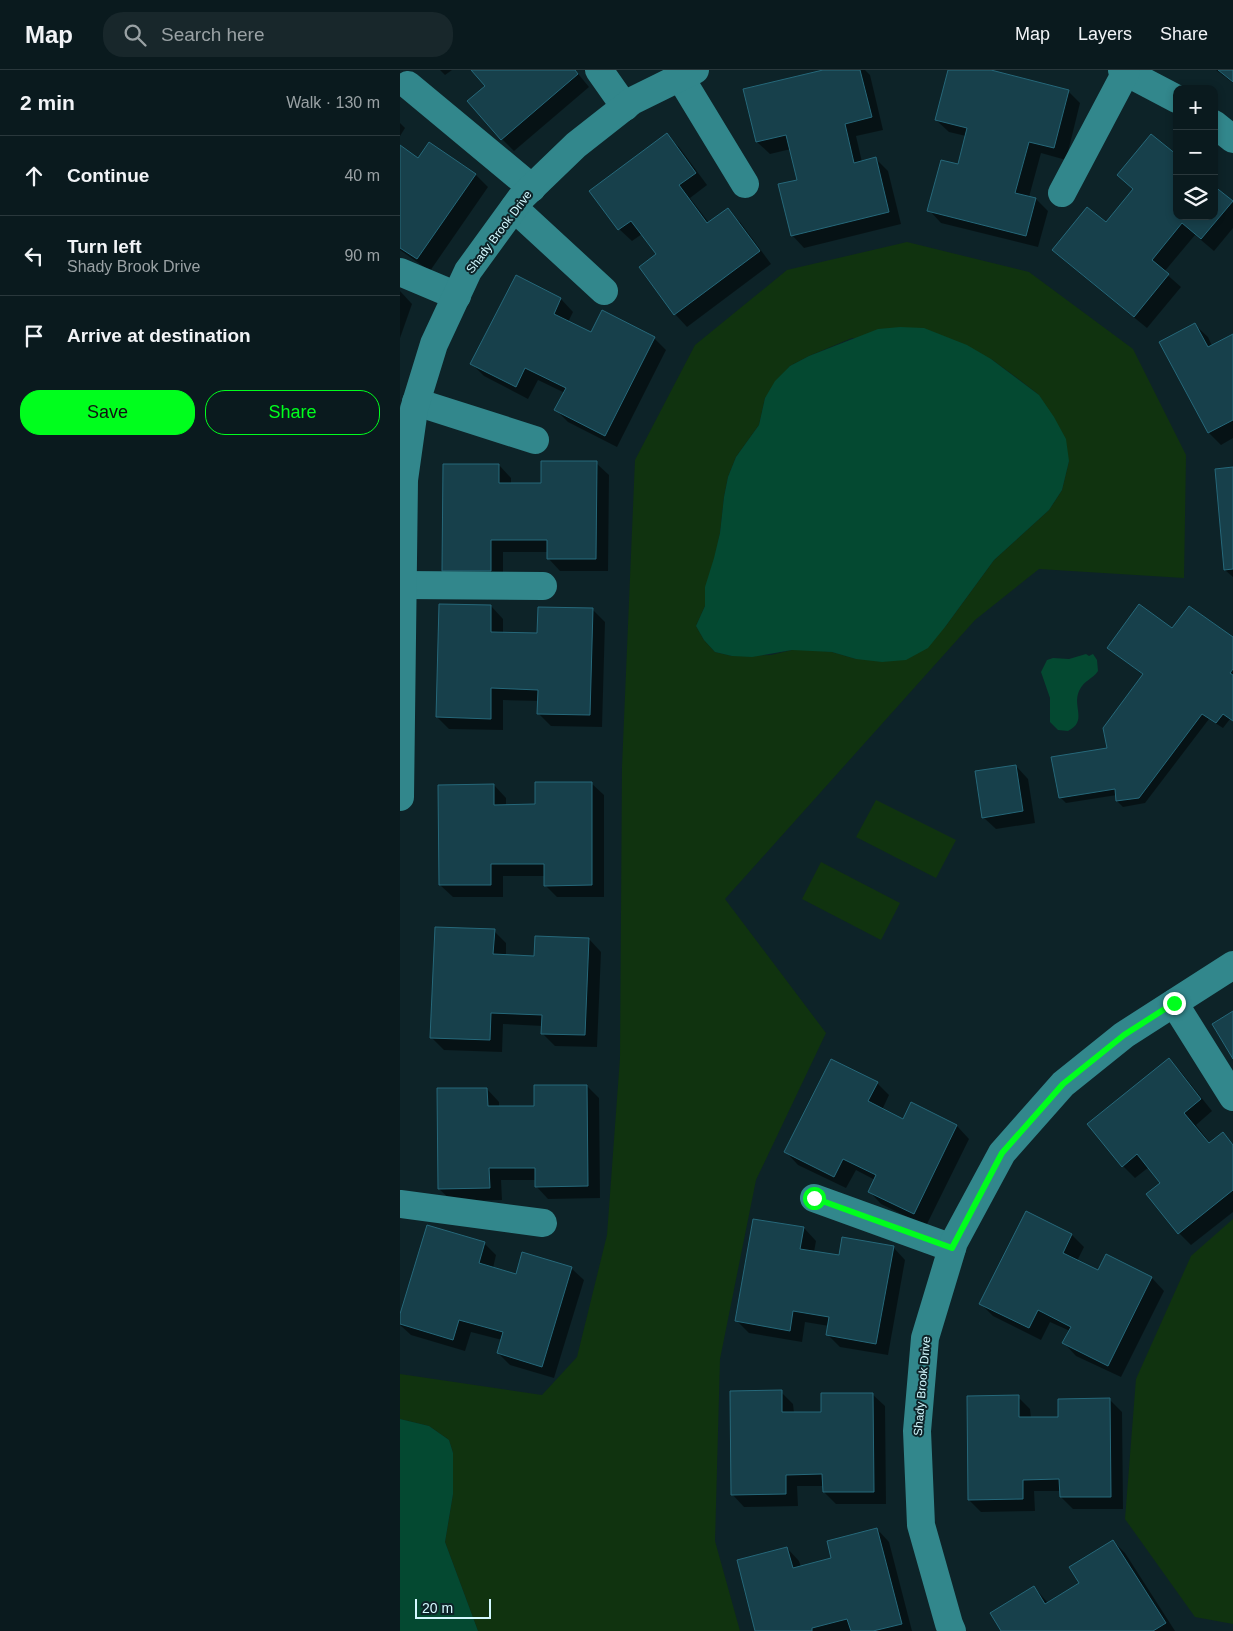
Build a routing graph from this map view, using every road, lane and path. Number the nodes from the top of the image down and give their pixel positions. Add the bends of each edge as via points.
1 (599, 70) edge
2 (1124, 71) edge
3 (687, 74) edge
4 (408, 85) dead end
5 (1166, 86) edge
6 (625, 107) junction
7 (1218, 127) edge
8 (1233, 139) edge
9 (745, 184) dead end
10 (532, 188) junction
11 (1062, 193) dead end
12 (514, 208) junction
13 (400, 272) edge
14 (604, 291) dead end
15 (457, 296) junction
16 (409, 412) edge
17 (535, 440) dead end
18 (402, 547) edge
19 (402, 585) junction
20 (543, 586) dead end
21 (400, 738) edge
22 (400, 797) edge
23 (1233, 965) edge
24 (1174, 1003) junction
25 (1233, 1098) edge
26 (814, 1198) dead end
27 (400, 1204) edge
28 (543, 1222) dead end
29 (952, 1248) junction
30 (952, 1631) edge

1 - 6 street
2 - 5 street
2 - 11 street
3 - 6 street, Shady Brook Drive
3 - 9 street
4 - 10 street
6 - 10 street, Shady Brook Drive via 576,145
7 - 8 street
10 - 12 street, Shady Brook Drive
12 - 14 street
12 - 15 street, Shady Brook Drive via 468,271
13 - 15 street
15 - 16 street, Shady Brook Drive via 434,344
16 - 17 street
16 - 18 street, Shady Brook Drive
18 - 19 street, Shady Brook Drive
19 - 20 street
19 - 21 street, Shady Brook Drive
21 - 22 street, Shady Brook Drive
23 - 24 street, Shady Brook Drive
24 - 25 street
24 - 29 street, Shady Brook Drive via 1124,1035 1063,1084 1002,1153
26 - 29 street
27 - 28 street
29 - 30 street, Shady Brook Drive via 925,1338 917,1431 921,1525

